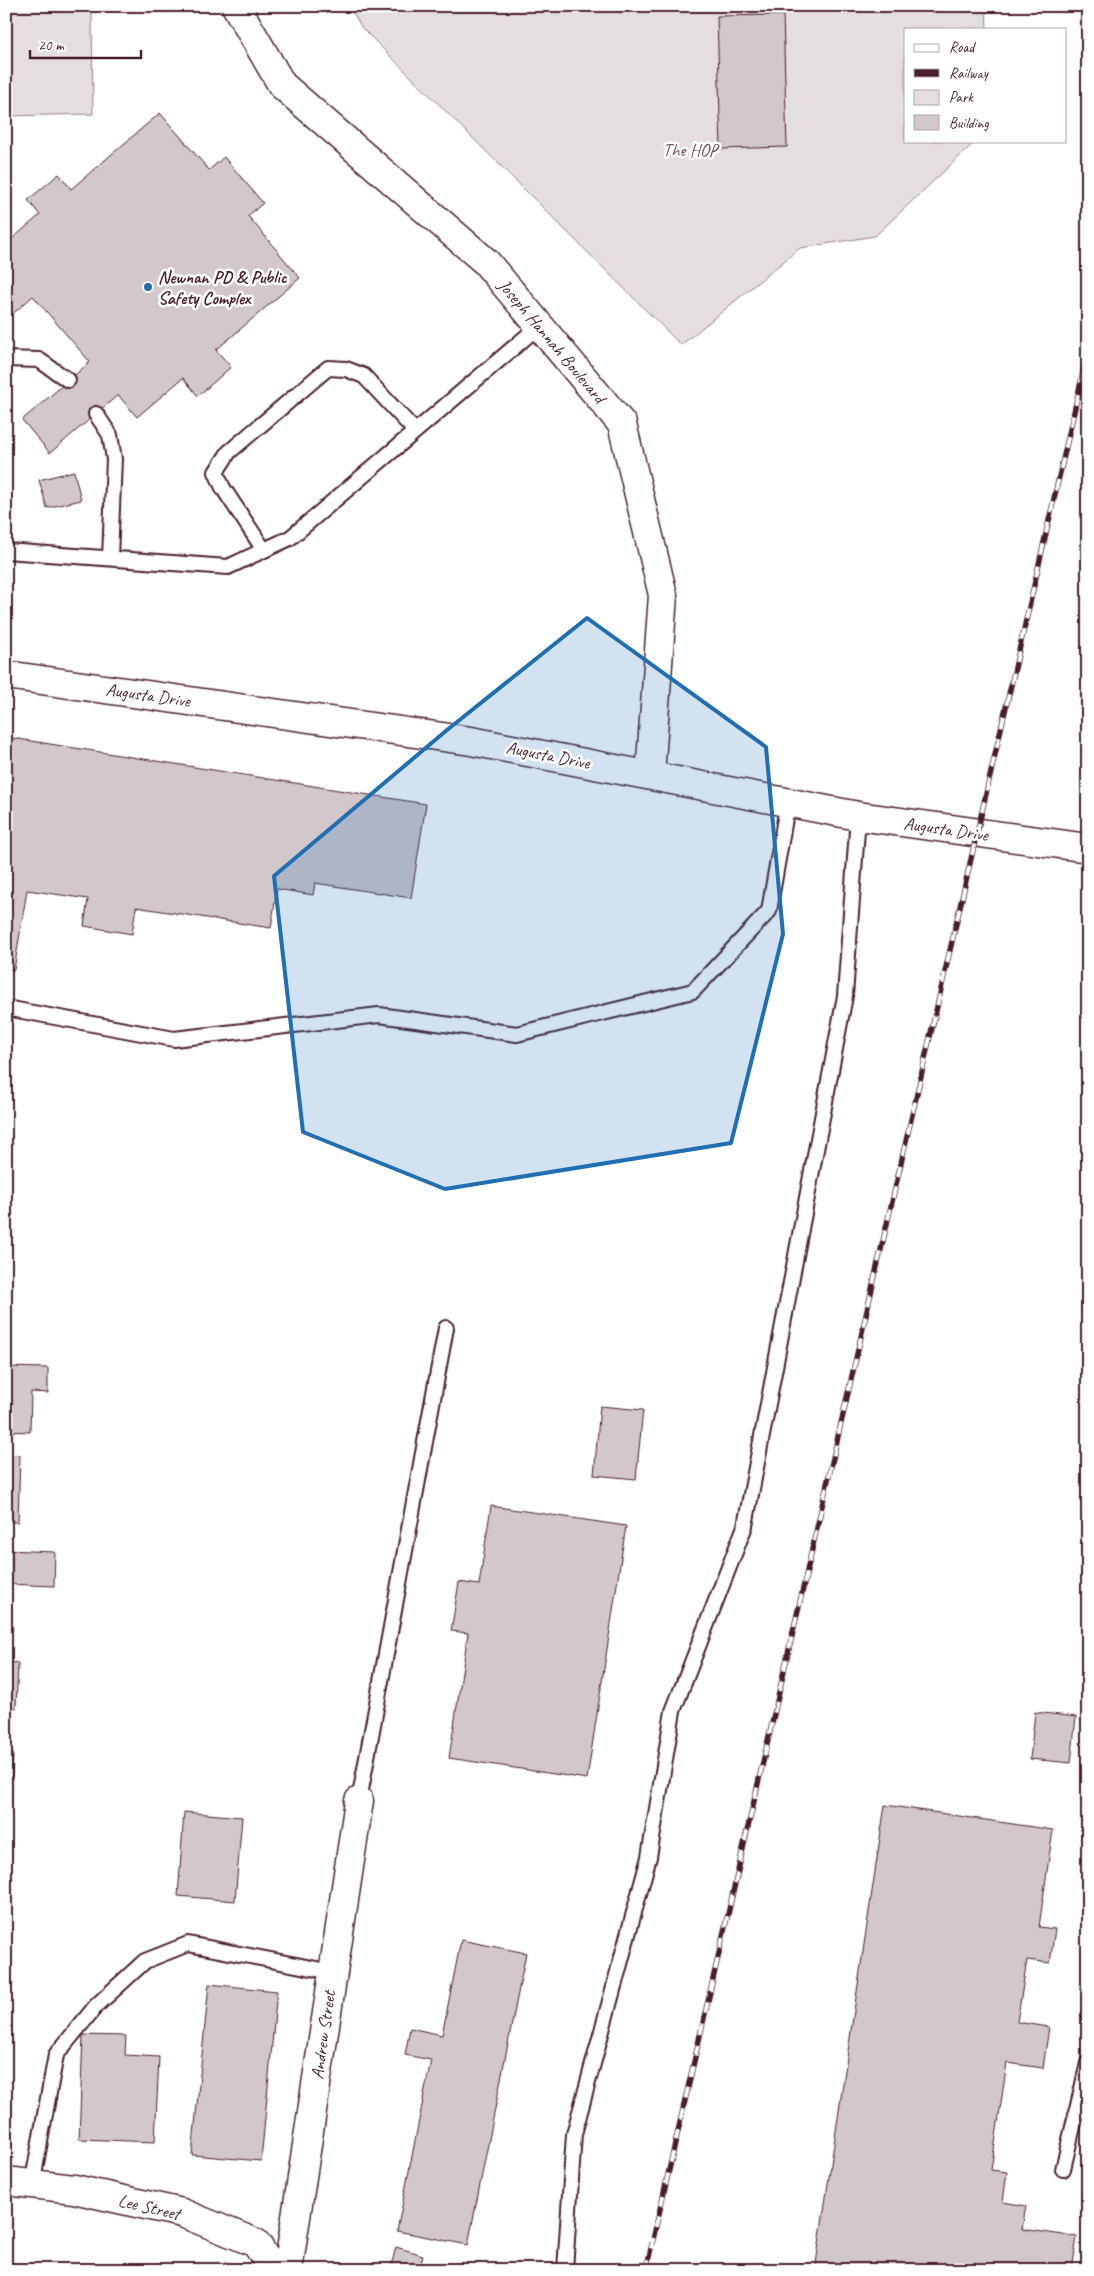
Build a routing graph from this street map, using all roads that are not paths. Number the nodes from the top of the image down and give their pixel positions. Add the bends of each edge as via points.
1 (236, 6) edge
2 (539, 326) junction
3 (6, 359) edge
4 (68, 380) dead end
5 (96, 414) dead end
6 (415, 431) junction
7 (264, 550) junction
8 (6, 551) edge
9 (110, 558) junction
10 (6, 674) edge
11 (650, 775) junction
12 (788, 801) junction
13 (858, 816) junction
14 (1088, 848) edge
15 (6, 1008) edge
16 (446, 1328) dead end
17 (359, 1801) joint
18 (332, 1972) junction
19 (1088, 2064) edge
20 (1063, 2169) dead end
21 (19, 2183) edge
22 (273, 2270) edge
23 (288, 2270) edge
24 (565, 2270) edge

1 - 2 street, Joseph Hannah Boulevard via 282,85 486,262
2 - 6 lane
2 - 11 street, Joseph Hannah Boulevard via 622,424 664,595
3 - 4 lane via 40,360
5 - 9 lane via 110,435 114,459
6 - 7 lane via 290,538
6 - 7 lane via 364,376 346,369 328,368 229,452 216,472
7 - 9 lane via 228,567
8 - 9 lane
10 - 11 street, Augusta Drive via 471,740
11 - 12 street, Augusta Drive
12 - 13 street, Augusta Drive
12 - 15 lane via 769,911 693,991 516,1034 379,1015 174,1039
13 - 14 street, Augusta Drive
13 - 24 lane via 844,996 745,1526 673,1711 649,1857 574,2134
16 - 17 lane
17 - 18 street, Andrew Street
18 - 21 lane via 188,1944 145,1961 96,2006 56,2055
18 - 23 street, Andrew Street
19 - 20 lane
21 - 22 street, Lee Street via 74,2190 182,2213 256,2243

